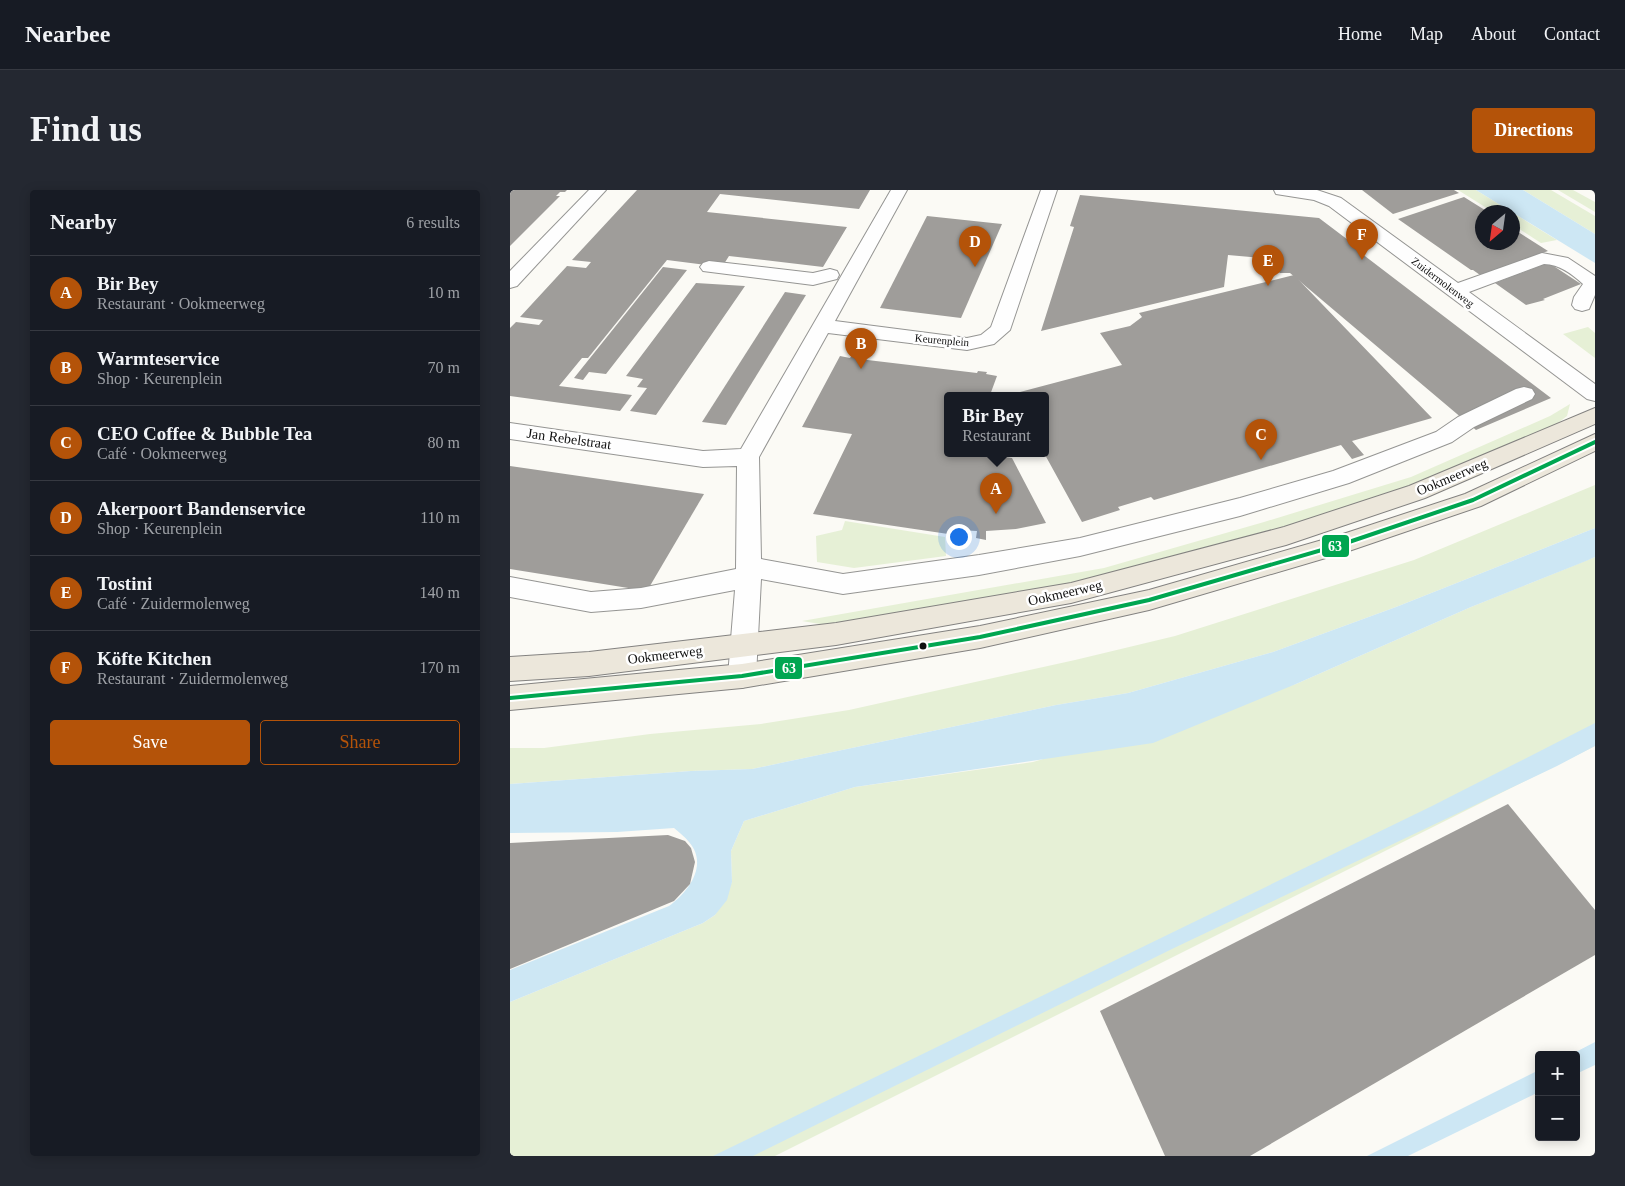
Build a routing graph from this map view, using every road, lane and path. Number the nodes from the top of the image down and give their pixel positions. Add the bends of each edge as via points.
1 (598, 190) edge
2 (899, 190) edge
3 (1049, 190) edge
4 (1282, 190) edge
5 (1330, 194) edge
6 (737, 260) dead end
7 (709, 267) dead end
8 (830, 275) junction
9 (850, 277) junction
10 (510, 282) edge
11 (1455, 291) junction
12 (1582, 305) dead end
13 (822, 326) junction
14 (1524, 394) dead end
15 (1595, 394) edge
16 (1595, 415) edge
17 (510, 431) edge
18 (1592, 448) edge
19 (748, 457) junction
20 (749, 572) junction
21 (510, 587) edge
22 (743, 661) junction
23 (510, 669) edge
24 (510, 698) edge

1 - 10 street
2 - 9 street
3 - 13 street, Keurenplein via 1000,330 987,340 967,344
4 - 5 street, Zuidermolenweg
5 - 11 street, Zuidermolenweg via 1335,202
6 - 8 street via 821,270
7 - 8 street via 813,279
8 - 9 street
9 - 13 street
11 - 12 street via 1547,258 1562,262 1590,281 1592,284
11 - 15 street, Zuidermolenweg
13 - 19 street
14 - 20 street via 1466,422 1444,437 1341,477 1240,508 1080,547 843,584
16 - 22 main road, Ookmeerweg via 1417,492 1245,547 1071,593 836,634
17 - 19 street, Jan Rebelstraat via 703,459
18 - 22 main road, Ookmeerweg via 1473,500 1346,543 1150,600 980,637
19 - 20 street
20 - 21 street via 641,598 590,602
20 - 22 street
22 - 23 main road, Ookmeerweg
22 - 24 main road via 588,678 546,696

